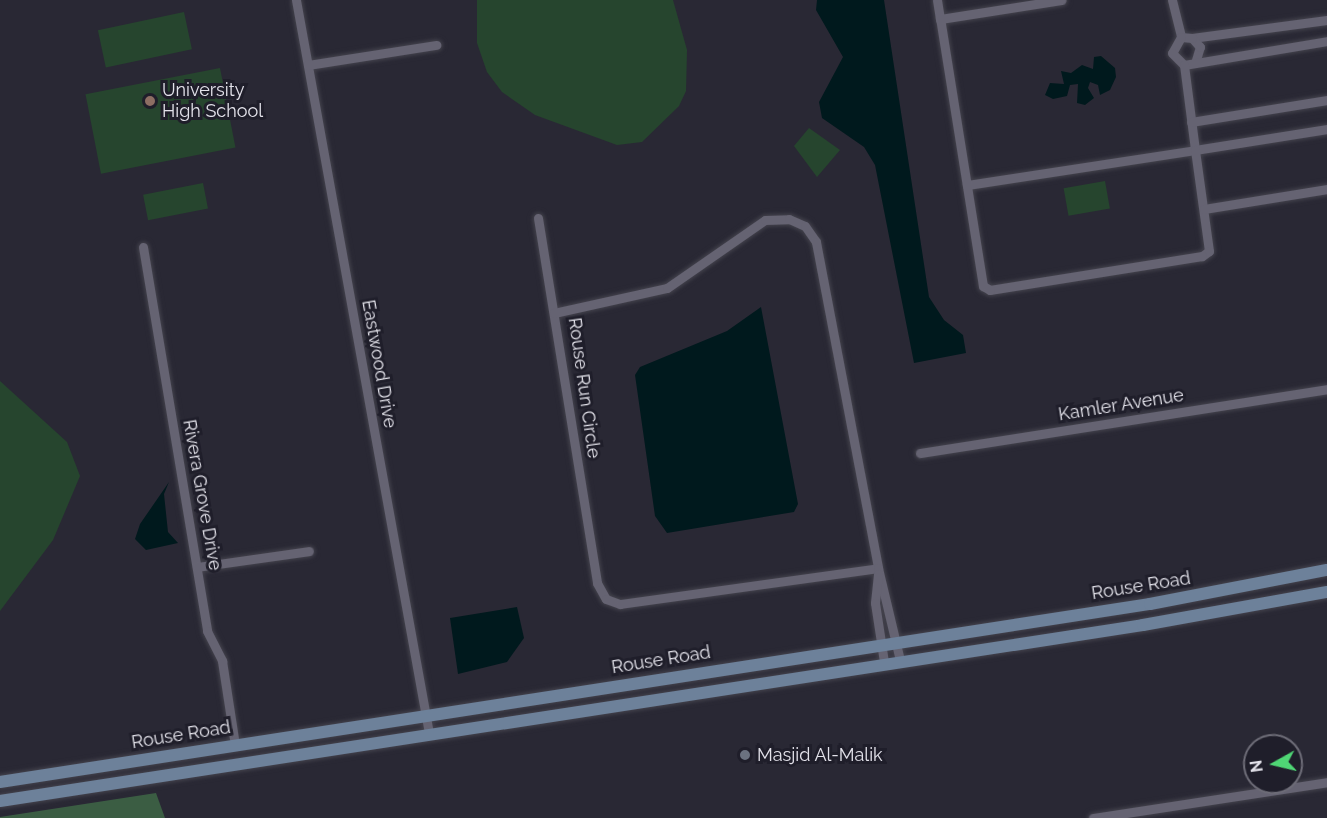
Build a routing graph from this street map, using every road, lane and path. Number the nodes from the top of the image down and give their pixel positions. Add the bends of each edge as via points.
1 (296, 0) edge
2 (937, 0) edge
3 (1062, 0) edge
4 (1172, 0) edge
5 (940, 20) junction
6 (1327, 20) edge
7 (1181, 37) junction
8 (1192, 38) junction
9 (1327, 41) edge
10 (436, 45) dead end
11 (1195, 63) junction
12 (309, 65) junction
13 (1184, 65) junction
14 (1327, 100) edge
15 (1191, 122) junction
16 (1327, 129) edge
17 (1195, 150) junction
18 (967, 185) junction
19 (1327, 189) edge
20 (1204, 209) junction
21 (538, 218) dead end
22 (143, 247) dead end
23 (554, 313) junction
24 (1327, 389) edge
25 (920, 453) dead end
26 (309, 552) dead end
27 (197, 567) junction
28 (878, 568) junction
29 (1327, 570) edge
30 (1327, 592) edge
31 (889, 601) junction
32 (874, 603) junction
33 (897, 642) junction
34 (881, 644) junction
35 (900, 660) junction
36 (884, 662) junction
37 (426, 715) junction
38 (429, 733) junction
39 (235, 745) junction
40 (0, 782) edge
41 (1327, 782) edge
42 (0, 801) edge
43 (1093, 818) edge

1 - 12 street, Eastwood Drive
2 - 5 street
3 - 5 street
4 - 7 street
5 - 18 street
6 - 8 street
7 - 8 street
7 - 13 street via 1172,53
8 - 11 street via 1200,47
9 - 11 street
10 - 12 street
11 - 13 street
12 - 37 street, Eastwood Drive
13 - 15 street
14 - 15 street
15 - 17 street
16 - 17 street
17 - 18 street
17 - 20 street
18 - 20 street via 983,286 990,290 1202,256 1210,246
19 - 20 street
21 - 23 street
22 - 27 street, Rivera Grove Drive
23 - 28 street, Rouse Run Circle via 597,583 606,599 620,604
23 - 28 street, Rouse Run Circle via 667,288 765,220 789,219 805,226 816,242
24 - 25 street, Kamler Avenue
26 - 27 street
27 - 39 street, Rivera Grove Drive via 207,631 222,662
28 - 31 street, Rouse Run Circle
28 - 32 street, Rouse Run Circle
29 - 33 street, Rouse Road via 1150,604
30 - 35 street, Rouse Road via 1154,623
31 - 32 street
31 - 33 street, Rouse Run Circle
32 - 34 street, Rouse Run Circle
33 - 34 street, Rouse Road
33 - 35 street, Rouse Run Circle
34 - 36 street, Rouse Run Circle
34 - 37 street, Rouse Road
35 - 36 street, Rouse Road
36 - 38 street, Rouse Road
37 - 38 street, Eastwood Drive
37 - 39 street, Rouse Road
38 - 42 street, Rouse Road
39 - 40 street, Rouse Road
41 - 43 street

